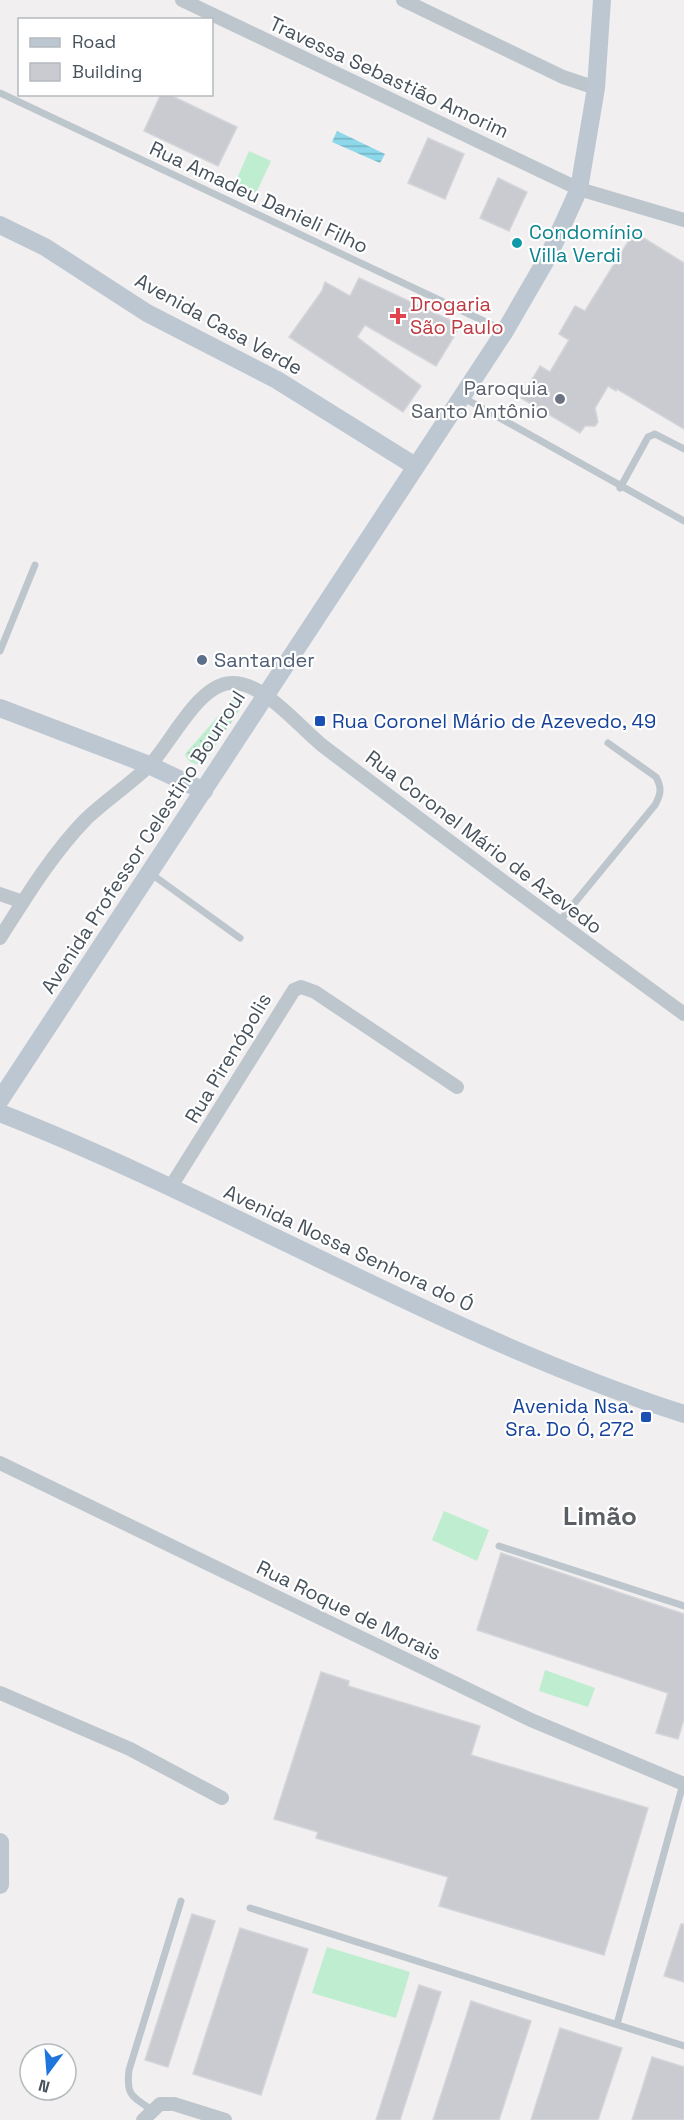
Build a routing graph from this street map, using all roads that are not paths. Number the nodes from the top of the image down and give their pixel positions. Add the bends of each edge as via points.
1 (182, 0) edge
2 (403, 0) edge
3 (602, 0) edge
4 (596, 88) junction
5 (0, 93) edge
6 (579, 189) junction
7 (684, 220) edge
8 (0, 225) edge
9 (505, 332) junction
10 (461, 396) junction
11 (684, 449) edge
12 (415, 466) junction
13 (620, 488) junction
14 (684, 522) edge
15 (35, 565) dead end
16 (0, 651) edge
17 (266, 696) junction
18 (0, 708) edge
19 (608, 743) dead end
20 (149, 765) junction
21 (204, 791) junction
22 (150, 873) junction
23 (0, 894) edge
24 (23, 902) junction
25 (558, 923) junction
26 (0, 938) edge
27 (240, 938) dead end
28 (684, 1014) edge
29 (457, 1087) dead end
30 (0, 1100) edge
31 (0, 1113) edge
32 (170, 1188) junction
33 (684, 1414) edge
34 (0, 1463) edge
35 (498, 1546) dead end
36 (684, 1606) edge
37 (0, 1694) edge
38 (684, 1784) edge
39 (222, 1798) dead end
40 (0, 1842) edge
41 (0, 1885) edge
42 (181, 1901) dead end
43 (249, 1908) dead end
44 (617, 2024) junction
45 (684, 2046) edge
46 (148, 2115) edge
47 (225, 2120) edge

1 - 6 street, Travessa Sebastião Amorim
2 - 4 street via 563,77
3 - 4 main road, Avenida Professor Celestino Bourroul
4 - 6 main road, Avenida Professor Celestino Bourroul
5 - 9 lane, Rua Amadeu Danieli Filho
6 - 7 street, Travessa Sebastião Amorim
6 - 9 main road, Avenida Professor Celestino Bourroul via 549,255
8 - 12 main road, Avenida Casa Verde via 45,247 147,313 277,380
9 - 10 main road, Avenida Professor Celestino Bourroul
10 - 12 main road, Avenida Professor Celestino Bourroul
10 - 13 lane
11 - 13 lane via 655,434 648,437
12 - 17 main road, Avenida Professor Celestino Bourroul
13 - 14 lane
15 - 16 lane
17 - 20 street, Rua Coronel Mário de Azevedo via 246,684 219,686 183,720
17 - 21 main road, Avenida Professor Celestino Bourroul
17 - 25 street, Rua Coronel Mário de Azevedo via 310,736
18 - 20 main road
19 - 25 lane via 656,777 660,795
20 - 21 main road
20 - 24 street, Rua Coronel Mário de Azevedo via 61,846
21 - 22 main road, Avenida Professor Celestino Bourroul
22 - 27 lane
22 - 30 main road, Avenida Professor Celestino Bourroul
23 - 24 street
24 - 26 street, Rua Coronel Mário de Azevedo
25 - 28 street, Rua Coronel Mário de Azevedo
29 - 32 street, Rua Pirenópolis via 315,992 301,987 294,990
31 - 32 main road, Avenida Nossa Senhora do Ó
32 - 33 main road, Avenida Nossa Senhora do Ó via 521,1353
34 - 38 street, Rua Roque de Morais via 531,1720
35 - 36 lane
37 - 39 street via 130,1749
38 - 44 lane
40 - 41 main road
42 - 46 lane via 129,2070 130,2095
43 - 44 lane
44 - 45 lane
46 - 47 street via 160,2104 174,2104

